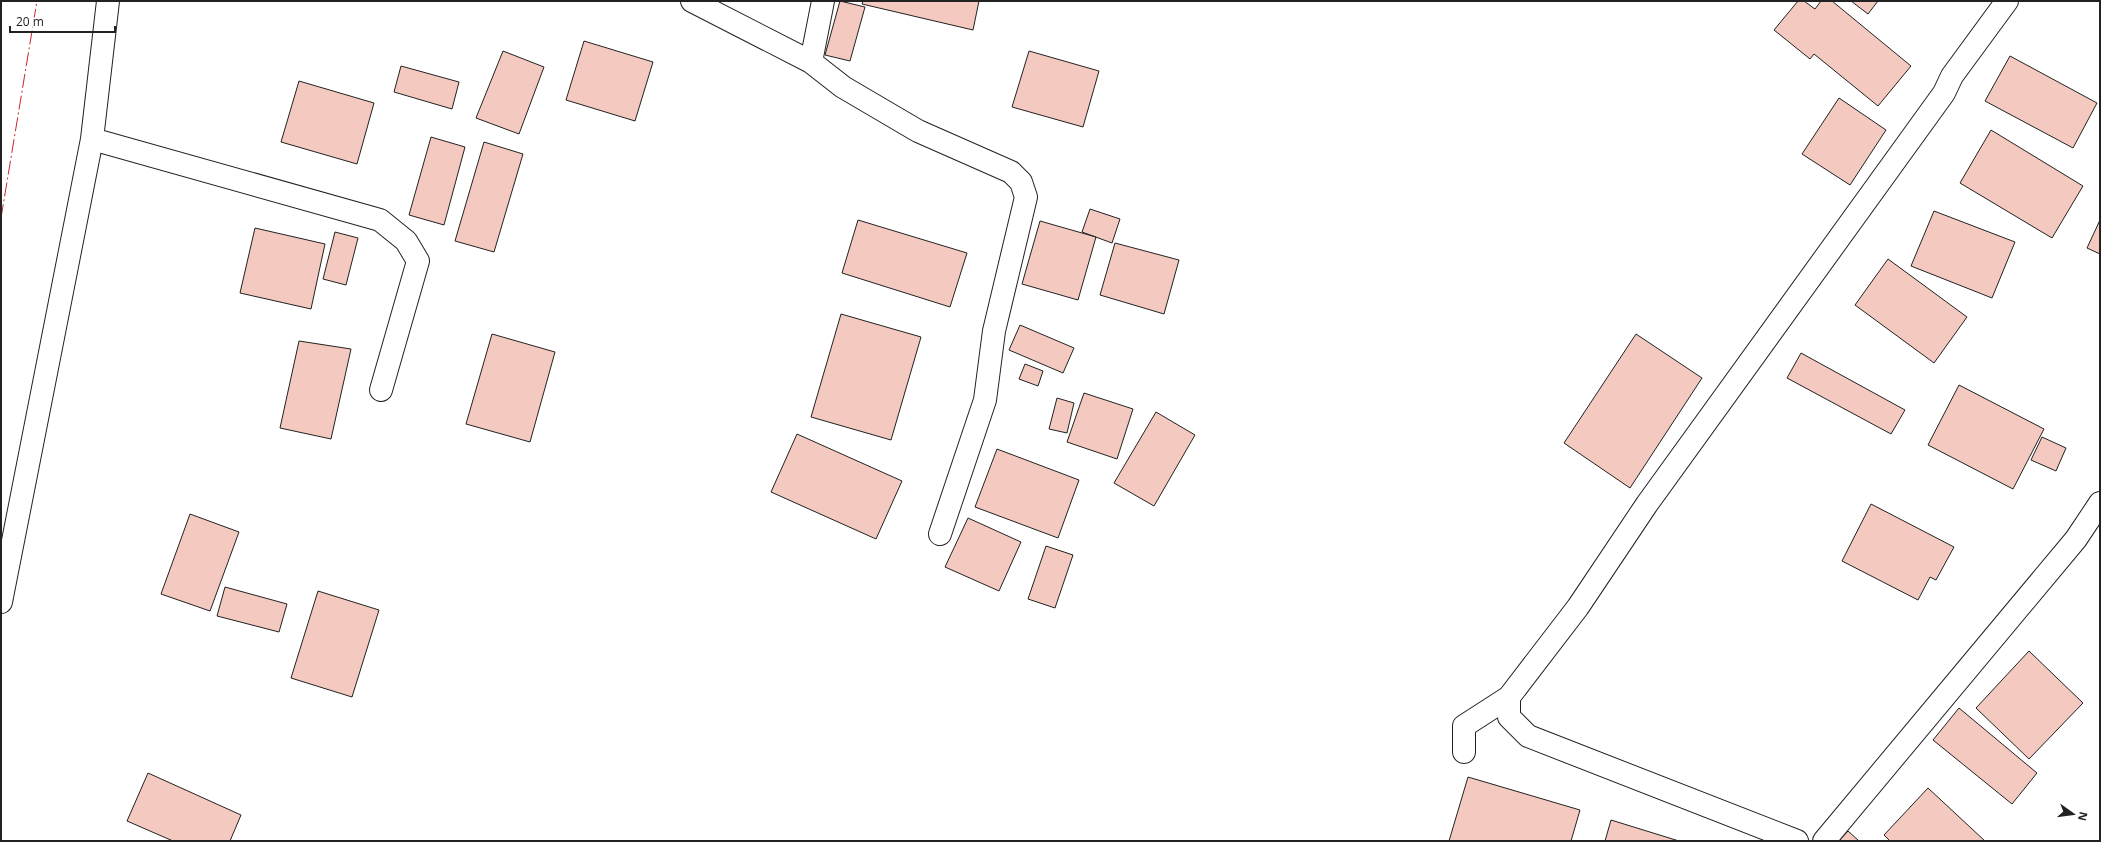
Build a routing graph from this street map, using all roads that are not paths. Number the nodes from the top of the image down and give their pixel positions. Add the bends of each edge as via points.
1 (108, 1) edge
2 (692, 1) edge
3 (823, 1) edge
4 (2006, 1) edge
5 (810, 62) junction
6 (92, 139) junction
7 (380, 390) dead end
8 (2100, 503) edge
9 (940, 534) dead end
10 (1, 602) edge
11 (1509, 697) junction
12 (1464, 752) dead end
13 (1797, 841) edge
14 (1824, 841) edge

1 - 6 street
2 - 5 street
3 - 5 street
4 - 11 street via 1952,76 1944,93 1647,504 1578,607
5 - 9 street via 843,87 918,131 1012,172 1021,182 1026,196 994,331 985,400
6 - 7 street via 380,220 406,241 418,261
6 - 10 street
8 - 14 street via 2076,539
11 - 12 street via 1464,726
11 - 13 street via 1509,717 1528,736

